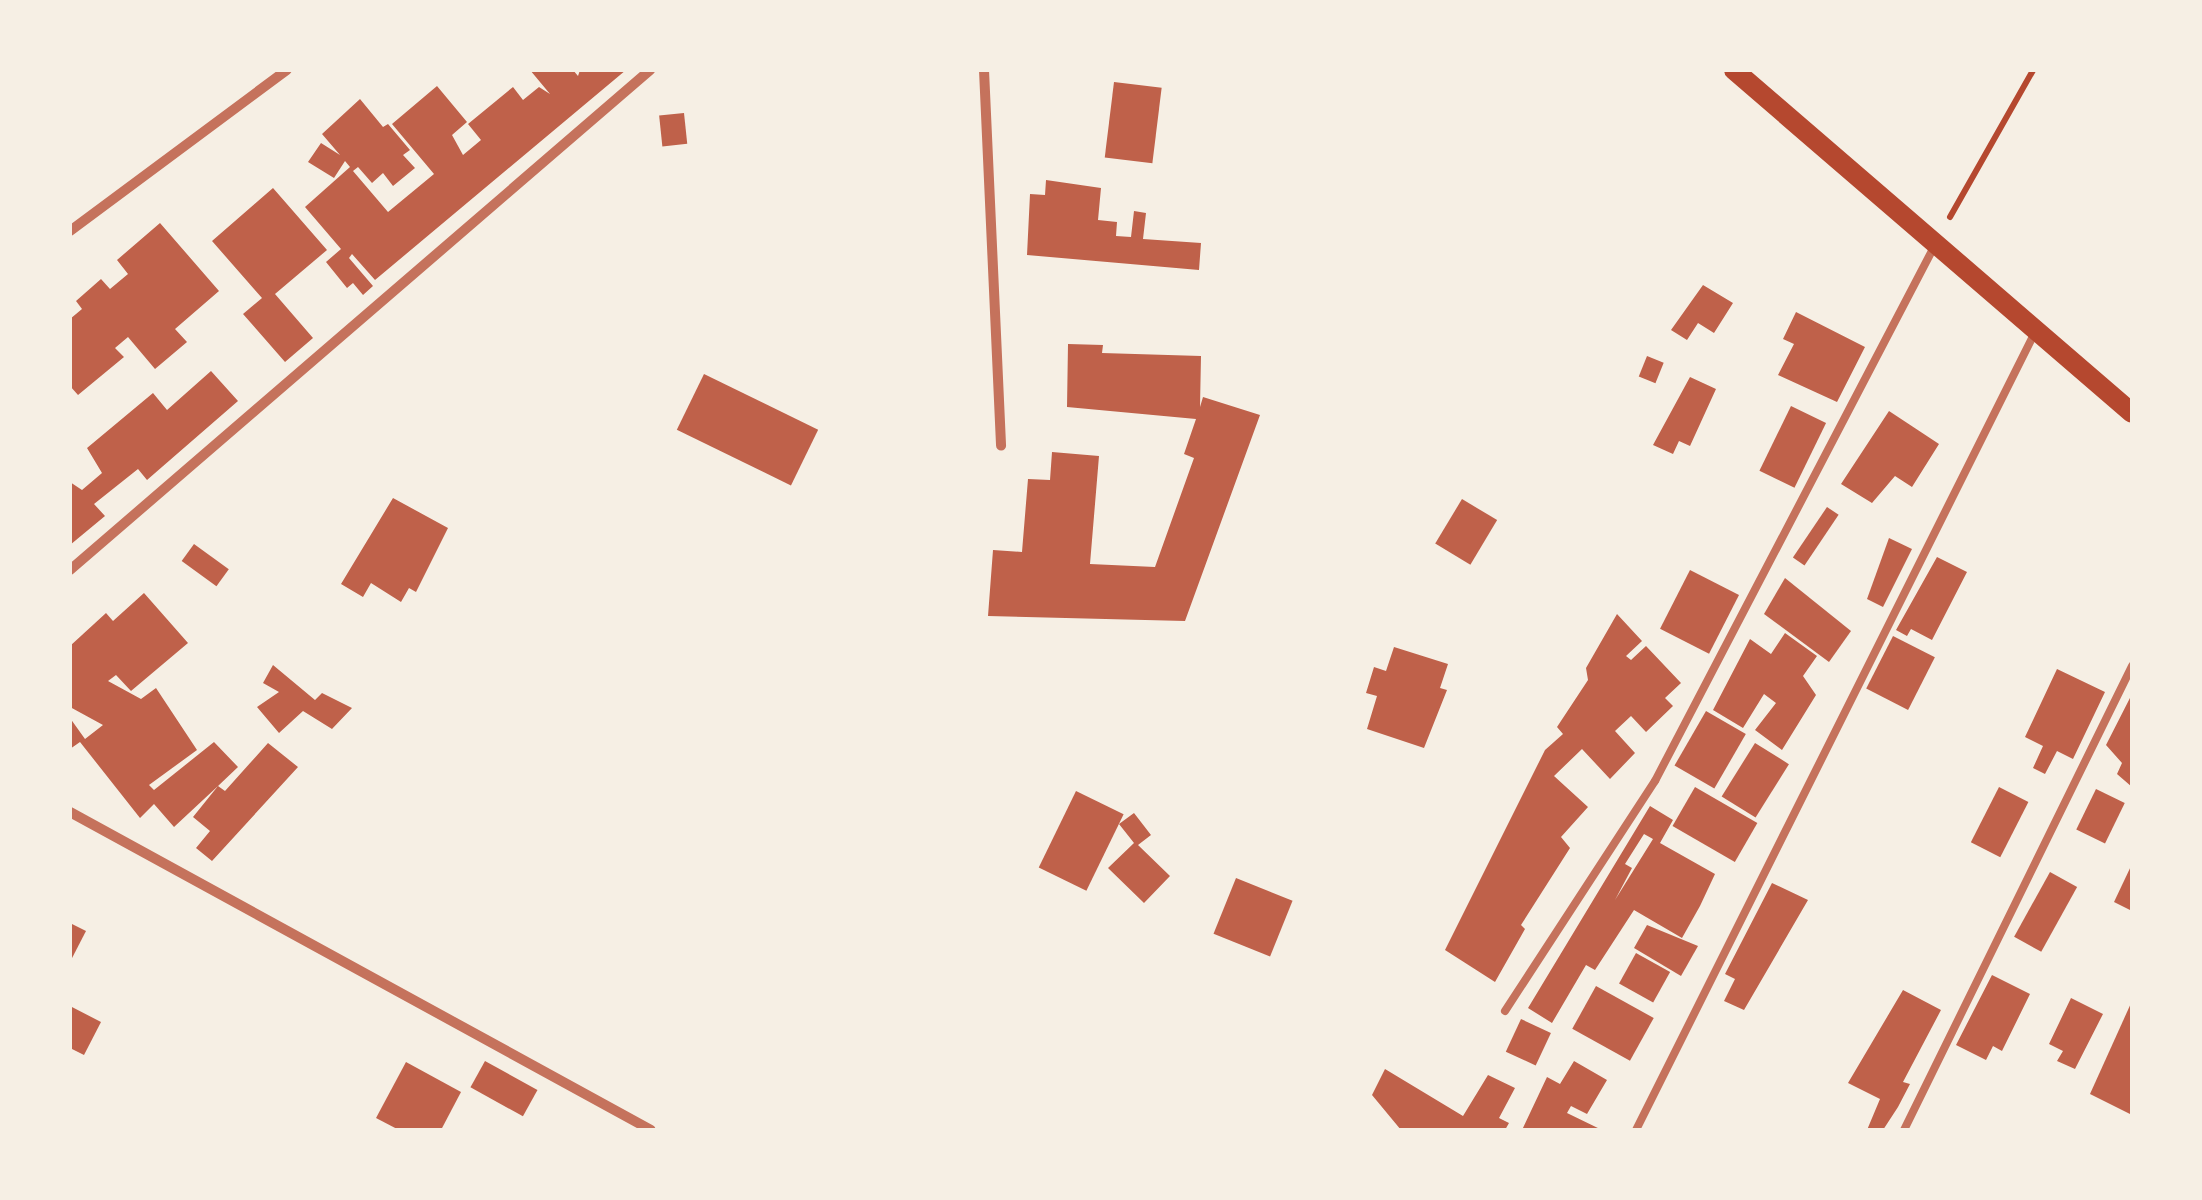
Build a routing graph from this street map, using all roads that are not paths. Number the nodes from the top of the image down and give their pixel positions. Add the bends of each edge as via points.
1 (287, 70) edge
2 (650, 70) edge
3 (984, 70) edge
4 (1734, 70) edge
5 (70, 231) edge
6 (1937, 241) junction
7 (2036, 329) junction
8 (2132, 413) edge
9 (1000, 446) dead end
10 (70, 570) edge
11 (2132, 666) edge
12 (70, 812) edge
13 (1505, 1011) dead end
14 (651, 1130) edge
15 (1636, 1130) edge
16 (1904, 1130) edge

1 - 5 street
2 - 10 street
3 - 9 street
4 - 6 main road
6 - 7 main road
6 - 13 lane via 1655,780
7 - 8 main road
7 - 15 lane
11 - 16 lane
12 - 14 street

